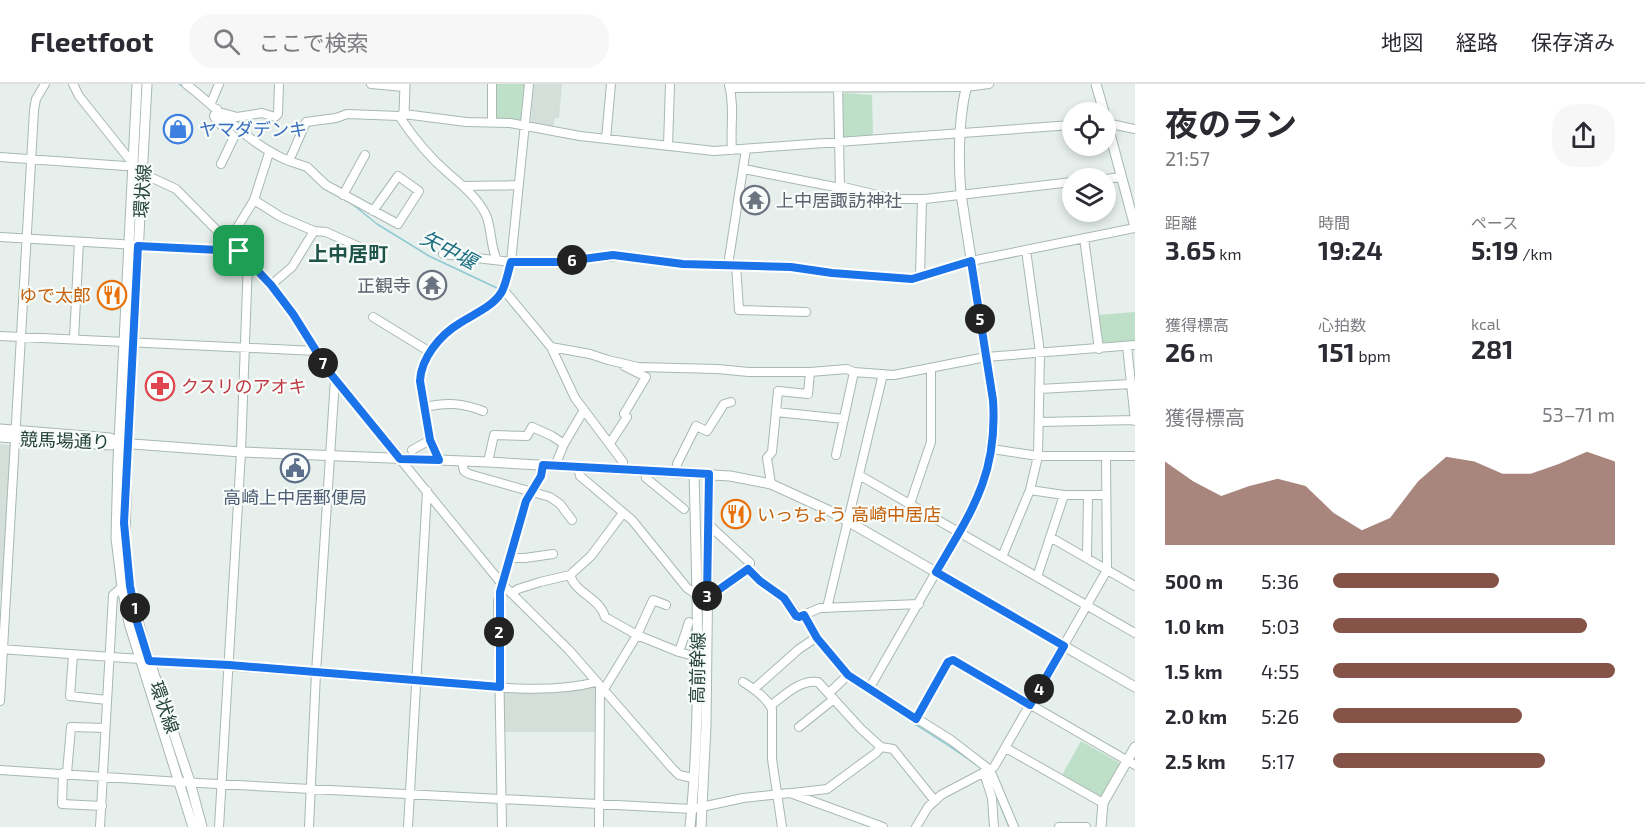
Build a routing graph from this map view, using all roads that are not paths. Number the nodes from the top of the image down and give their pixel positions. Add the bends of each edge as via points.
1 (45, 84) edge
2 (73, 84) edge
3 (137, 84) edge
4 (147, 84) edge
5 (186, 84) edge
6 (219, 84) edge
7 (279, 84) edge
8 (371, 84) edge
9 (492, 84) edge
10 (529, 84) edge
11 (610, 84) edge
12 (670, 84) edge
13 (989, 84) edge
14 (1096, 84) edge
15 (404, 86) edge
16 (730, 86) edge
17 (838, 86) edge
18 (967, 86) edge
19 (1101, 102) edge
20 (216, 110) junction
21 (401, 115) junction
22 (492, 122) junction
23 (1116, 123) edge
24 (1062, 126) edge
25 (526, 127) junction
26 (1135, 129) edge
27 (960, 133) junction
28 (606, 139) junction
29 (840, 143) junction
30 (668, 146) junction
31 (732, 150) junction
32 (746, 150) junction
33 (269, 155) junction
34 (364, 155) dead end
35 (1115, 156) edge
36 (0, 157) edge
37 (32, 159) junction
38 (289, 161) junction
39 (221, 164) dead end
40 (134, 165) junction
41 (744, 169) junction
42 (143, 173) junction
43 (1121, 177) junction
44 (1116, 178) edge
45 (1062, 183) edge
46 (519, 185) junction
47 (464, 186) junction
48 (840, 186) junction
49 (961, 194) junction
50 (343, 195) junction
51 (922, 199) junction
52 (254, 200) junction
53 (373, 211) junction
54 (1135, 228) edge
55 (314, 231) junction
56 (0, 237) edge
57 (26, 238) junction
58 (1084, 238) junction
59 (229, 241) junction
60 (79, 242) junction
61 (134, 246) junction
62 (1026, 250) junction
63 (239, 251) junction
64 (375, 254) dead end
65 (443, 254) dead end
66 (497, 260) junction
67 (248, 261) junction
68 (971, 261) junction
69 (511, 262) junction
70 (732, 265) junction
71 (920, 276) junction
72 (271, 285) junction
73 (503, 289) junction
74 (806, 312) dead end
75 (373, 317) dead end
76 (0, 336) edge
77 (20, 337) junction
78 (74, 339) junction
79 (129, 343) junction
80 (1131, 346) edge
81 (551, 347) junction
82 (245, 348) junction
83 (1099, 348) junction
84 (316, 351) junction
85 (430, 351) junction
86 (1040, 352) junction
87 (986, 357) junction
88 (615, 362) junction
89 (931, 368) junction
90 (810, 372) junction
91 (854, 372) junction
92 (883, 374) junction
93 (335, 379) junction
94 (1131, 384) junction
95 (1039, 389) junction
96 (731, 402) dead end
97 (425, 407) junction
98 (584, 410) junction
99 (483, 411) dead end
100 (776, 411) junction
101 (844, 419) junction
102 (1135, 421) edge
103 (1039, 422) junction
104 (0, 429) edge
105 (15, 434) junction
106 (0, 437) edge
107 (430, 440) junction
108 (123, 443) junction
109 (610, 443) junction
110 (564, 444) junction
111 (992, 448) junction
112 (412, 450) dead end
113 (242, 452) junction
114 (836, 455) dead end
115 (330, 456) junction
116 (1038, 456) junction
117 (1106, 456) junction
118 (1135, 456) edge
119 (400, 459) junction
120 (439, 460) junction
121 (462, 461) junction
122 (488, 462) junction
123 (543, 465) junction
124 (555, 466) junction
125 (578, 467) junction
126 (623, 469) junction
127 (646, 471) junction
128 (676, 472) junction
129 (694, 473) junction
130 (709, 474) junction
131 (859, 475) junction
132 (771, 484) junction
133 (1030, 490) junction
134 (427, 491) junction
135 (531, 492) junction
136 (1064, 495) junction
137 (1088, 495) junction
138 (1106, 495) junction
139 (910, 504) junction
140 (684, 509) dead end
141 (623, 513) junction
142 (572, 520) dead end
143 (848, 521) junction
144 (708, 524) junction
145 (959, 532) junction
146 (1050, 537) junction
147 (554, 554) dead end
148 (1002, 557) junction
149 (1087, 557) junction
150 (510, 558) junction
151 (748, 569) junction
152 (1107, 570) junction
153 (936, 572) junction
154 (570, 575) junction
155 (1037, 577) junction
156 (502, 584) junction
157 (1135, 586) edge
158 (122, 587) junction
159 (512, 593) junction
160 (3, 594) edge
161 (697, 595) junction
162 (707, 598) junction
163 (919, 604) junction
164 (666, 605) dead end
165 (1086, 605) junction
166 (827, 608) junction
167 (804, 615) junction
168 (689, 622) dead end
169 (1135, 633) edge
170 (637, 635) junction
171 (817, 638) junction
172 (1064, 646) junction
173 (1, 649) edge
174 (679, 652) junction
175 (73, 654) junction
176 (110, 657) junction
177 (697, 657) junction
178 (144, 660) junction
179 (229, 665) junction
180 (316, 673) junction
181 (848, 675) junction
182 (417, 681) junction
183 (743, 682) dead end
184 (500, 687) junction
185 (600, 687) junction
186 (1135, 687) edge
187 (754, 689) junction
188 (869, 689) junction
189 (832, 696) junction
190 (0, 700) edge
191 (107, 700) junction
192 (1030, 705) junction
193 (770, 706) junction
194 (916, 719) junction
195 (799, 727) dead end
196 (105, 728) junction
197 (881, 747) junction
198 (1135, 747) edge
199 (1006, 748) junction
200 (1131, 763) edge
201 (0, 770) edge
202 (987, 772) junction
203 (65, 773) junction
204 (104, 775) junction
205 (693, 778) junction
206 (185, 782) junction
207 (222, 784) junction
208 (311, 788) junction
209 (790, 793) junction
210 (410, 794) junction
211 (778, 794) junction
212 (501, 799) junction
213 (935, 801) junction
214 (1103, 803) junction
215 (599, 804) junction
216 (102, 806) junction
217 (697, 808) junction
218 (100, 827) edge
219 (193, 827) edge
220 (202, 827) edge
221 (219, 827) edge
222 (309, 827) edge
223 (408, 827) edge
224 (502, 827) edge
225 (600, 827) edge
226 (690, 827) edge
227 (701, 827) edge
228 (782, 827) edge
229 (883, 827) edge
230 (916, 827) edge
231 (994, 827) edge
232 (1014, 827) edge
233 (1059, 827) edge
234 (1086, 827) edge
235 (1101, 827) edge

1 - 37 street via 34,110
2 - 40 street
3 - 40 street, 環状線
4 - 42 street, 環状線
5 - 20 street
6 - 20 street
7 - 20 street via 278,114 274,117 255,113 237,117
8 - 15 street
9 - 22 street
10 - 25 street
11 - 28 street
12 - 30 street
13 - 18 street
14 - 19 street
15 - 21 street
16 - 17 street
16 - 31 street
17 - 18 street
17 - 29 street
18 - 27 street
20 - 33 street
20 - 39 street via 234,137
21 - 22 street
21 - 38 street via 347,114 306,122
21 - 47 street via 421,146
22 - 25 street
23 - 26 street
24 - 27 street
25 - 28 street
25 - 46 street
27 - 29 street
27 - 49 street
28 - 30 street
29 - 32 street
29 - 48 street
30 - 31 street
31 - 32 street
32 - 41 street
33 - 38 street
33 - 52 street
34 - 50 street
35 - 43 street
36 - 37 street
37 - 40 street
37 - 57 street
38 - 50 street via 307,167
40 - 42 street
40 - 61 street, 環状線
41 - 48 street
41 - 70 street
42 - 59 street via 176,189
42 - 61 street, 環状線
43 - 44 street
43 - 54 street
45 - 49 street
46 - 47 street
46 - 69 street
47 - 66 street via 486,214
48 - 51 street via 893,199
49 - 51 street
49 - 68 street
50 - 53 street
51 - 71 street
52 - 55 street
52 - 59 street
53 - 53 street via 398,224 419,191 398,176
54 - 58 street
55 - 64 street via 326,232
55 - 72 street via 292,267
56 - 57 street
57 - 60 street
57 - 77 street
58 - 62 street
58 - 83 street
59 - 63 street
60 - 61 street
60 - 78 street
61 - 63 street
61 - 79 street, 環状線
62 - 68 street
62 - 86 street
63 - 67 street
65 - 66 street
66 - 69 street
67 - 72 street
67 - 82 street
68 - 71 street
68 - 87 street
69 - 70 street via 560,262 613,255 683,264
69 - 73 street
70 - 71 street via 912,279
70 - 74 street via 739,310
72 - 84 street
73 - 81 street
73 - 85 street via 490,305 457,325
75 - 85 street
76 - 77 street
77 - 78 street
77 - 105 street
78 - 79 street
79 - 82 street
79 - 108 street, 環状線
80 - 83 street
80 - 94 street
81 - 88 street
81 - 98 street
82 - 84 street
82 - 113 street
83 - 86 street
84 - 93 street
85 - 97 street via 420,372
86 - 87 street
86 - 95 street
87 - 89 street
87 - 111 street via 993,400
88 - 90 street via 638,367
88 - 109 street via 646,377
89 - 92 street
89 - 139 street via 931,442
90 - 91 street
90 - 100 street via 808,394 778,392
91 - 92 street
91 - 101 street
92 - 131 street
93 - 115 street
93 - 119 street
94 - 95 street
94 - 102 street
95 - 103 street
96 - 128 street via 724,404 707,431 696,426
97 - 99 street via 452,403
97 - 107 street
98 - 109 street
98 - 110 street
100 - 101 street
100 - 132 street via 772,452 767,458
101 - 114 street
102 - 103 street
103 - 116 street
104 - 105 street, 競馬場通り
105 - 106 street, 競馬場通り
105 - 108 street, 競馬場通り via 110,438
105 - 160 street
107 - 112 street
107 - 120 street
108 - 113 street, 競馬場通り
108 - 158 street, 環状線 via 116,529
108 - 178 street, 環状線 via 126,547
109 - 126 street via 623,462
110 - 122 street via 532,427 526,436 494,435
110 - 124 street
111 - 116 street
111 - 145 street via 976,502
113 - 115 street, 競馬場通り
113 - 179 street
115 - 119 street, 競馬場通り
115 - 180 street
116 - 117 street
116 - 133 street
117 - 118 street
117 - 138 street
119 - 120 street, 競馬場通り
119 - 134 street
120 - 121 street, 競馬場通り
121 - 122 street, 競馬場通り
121 - 135 street via 469,474
122 - 123 street, 競馬場通り
123 - 124 street, 競馬場通り
123 - 135 street
124 - 125 street, 競馬場通り
125 - 126 street, 競馬場通り
125 - 141 street via 579,476
126 - 127 street, 競馬場通り
127 - 128 street, 競馬場通り
127 - 140 street via 646,478
128 - 129 street, 競馬場通り
129 - 130 street, 競馬場通り
129 - 161 street, 高前幹線
130 - 132 street, 競馬場通り
130 - 144 street, 高前幹線
131 - 139 street
131 - 143 street
132 - 143 street, 競馬場通り
133 - 136 street
133 - 148 street
134 - 156 street
134 - 182 street
135 - 142 street via 550,497
135 - 150 street
136 - 137 street
136 - 146 street
137 - 138 street
137 - 149 street
138 - 152 street
139 - 145 street
141 - 154 street via 591,556
141 - 161 street
143 - 153 street, 競馬場通り
143 - 166 street
144 - 151 street via 750,563
144 - 162 street, 高前幹線
145 - 148 street
145 - 153 street
146 - 149 street
146 - 155 street
147 - 150 street
148 - 155 street
149 - 152 street
150 - 156 street
151 - 162 street
151 - 167 street via 784,598 796,616
152 - 157 street
152 - 165 street
153 - 163 street
153 - 172 street, 競馬場通り
154 - 159 street
154 - 170 street via 579,589 600,606 605,617
155 - 165 street
156 - 159 street
156 - 184 street via 498,601
158 - 176 street via 113,595
158 - 178 street, 環状線 via 129,623
159 - 185 street
160 - 173 street
161 - 177 street, 高前幹線
162 - 217 street, 高前幹線 via 706,726
163 - 166 street
163 - 188 street
164 - 170 street via 653,600
165 - 169 street
165 - 172 street
166 - 167 street
167 - 171 street
168 - 174 street
170 - 174 street
170 - 185 street
171 - 181 street
171 - 187 street
172 - 186 street, 競馬場通り
172 - 192 street
173 - 175 street
173 - 190 street
174 - 177 street
175 - 176 street
175 - 191 street via 70,696
176 - 178 street
176 - 191 street
177 - 205 street, 高前幹線
178 - 179 street
178 - 206 street, 環状線
179 - 180 street
179 - 207 street
180 - 182 street
180 - 208 street
181 - 188 street
181 - 189 street
182 - 184 street
182 - 210 street
183 - 187 street
184 - 185 street
184 - 212 street
185 - 205 street via 679,775
185 - 215 street
187 - 193 street
188 - 194 street
189 - 193 street via 818,682 810,681
189 - 195 street
189 - 197 street
191 - 196 street
192 - 194 street via 953,660 948,662
192 - 199 street
192 - 200 street
193 - 211 street
194 - 202 street via 951,740
196 - 203 street via 70,727
196 - 204 street
197 - 209 street via 827,789
197 - 213 street via 892,749
198 - 200 street
199 - 202 street
199 - 214 street
200 - 214 street
201 - 203 street
202 - 213 street
202 - 231 street
202 - 232 street
203 - 204 street
203 - 216 street via 62,804
204 - 206 street
204 - 216 street
205 - 217 street, 高前幹線
206 - 207 street
206 - 219 street, 環状線
206 - 220 street, 環状線
207 - 208 street
207 - 221 street
208 - 210 street
208 - 222 street
209 - 211 street
209 - 229 street
210 - 212 street
210 - 223 street
211 - 217 street
211 - 228 street
212 - 215 street
212 - 224 street
213 - 230 street
214 - 235 street
215 - 217 street
215 - 225 street
216 - 218 street
217 - 226 street, 高前幹線
217 - 227 street, 高前幹線
233 - 234 street

